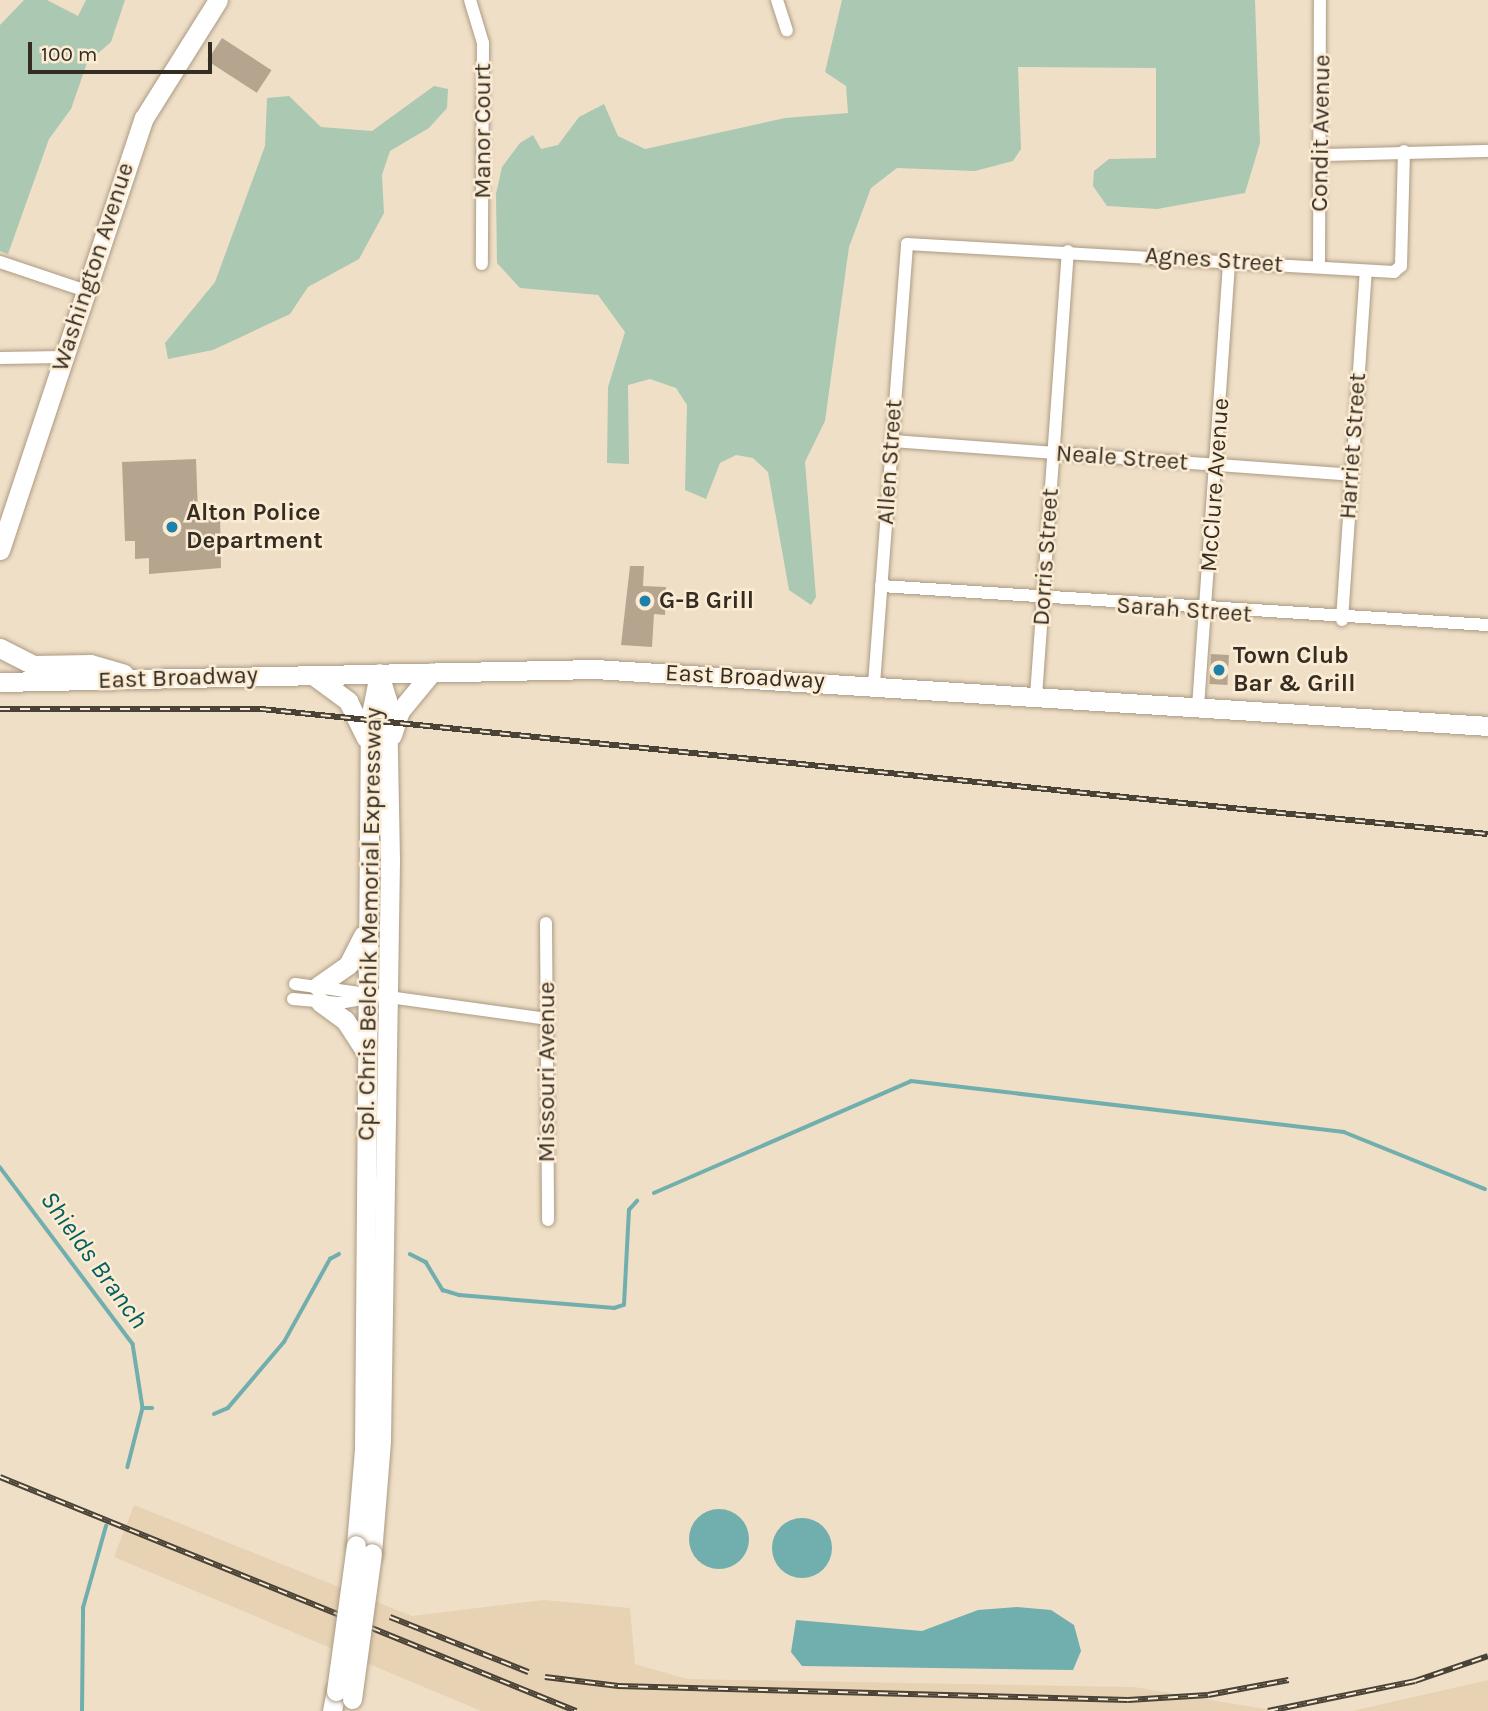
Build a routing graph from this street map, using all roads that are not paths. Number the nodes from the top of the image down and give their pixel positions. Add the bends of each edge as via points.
1 (218, 0) edge
2 (470, 0) edge
3 (777, 0) edge
4 (1320, 0) edge
5 (787, 30) dead end
6 (1404, 151) junction
7 (1488, 151) edge
8 (1322, 155) junction
9 (910, 242) joint
10 (1068, 251) junction
11 (0, 262) edge
12 (1229, 262) junction
13 (482, 264) dead end
14 (1318, 267) junction
15 (1366, 272) junction
16 (86, 291) junction
17 (64, 357) junction
18 (0, 358) edge
19 (892, 441) junction
20 (1053, 454) junction
21 (1216, 464) junction
22 (1352, 475) junction
23 (7, 502) edge
24 (0, 550) edge
25 (881, 586) junction
26 (1042, 598) junction
27 (1206, 610) junction
28 (1342, 620) junction
29 (1488, 625) edge
30 (0, 648) edge
31 (432, 672) junction
32 (379, 673) junction
33 (312, 674) junction
34 (142, 679) junction
35 (0, 682) edge
36 (874, 684) junction
37 (1036, 696) junction
38 (1198, 707) junction
39 (1488, 726) edge
40 (379, 747) junction
41 (546, 923) dead end
42 (366, 928) junction
43 (295, 984) dead end
44 (319, 994) junction
45 (366, 998) junction
46 (293, 999) dead end
47 (388, 1000) junction
48 (547, 1019) junction
49 (366, 1053) junction
50 (548, 1220) dead end
51 (364, 1549) junction
52 (346, 1700) edge
53 (332, 1711) edge

1 - 16 main road, Washington Avenue via 144,118
2 - 13 street, Manor Court via 484,43
3 - 5 street
4 - 8 street, Condit Avenue
6 - 7 street
6 - 8 street
6 - 15 street, Agnes Street via 1401,266 1394,272
8 - 14 street, Condit Avenue
9 - 10 street, Agnes Street
9 - 19 street, Allen Street
10 - 12 street, Agnes Street
10 - 20 street, Dorris Street
11 - 16 street
12 - 14 street, Agnes Street
12 - 21 street, McClure Avenue
14 - 15 street, Agnes Street
15 - 22 street, Harriet Street
16 - 17 main road, Washington Avenue
17 - 18 street
17 - 23 main road, Washington Avenue
19 - 20 street, Neale Street
19 - 25 street, Allen Street
20 - 21 street, Neale Street
20 - 26 street, Dorris Street
21 - 22 street, Neale Street
21 - 27 street, McClure Avenue
22 - 28 street, Harriet Street
23 - 24 main road, Washington Avenue
25 - 26 street, Sarah Street
25 - 36 street, Allen Street
26 - 27 street, Sarah Street
26 - 37 street, Dorris Street
27 - 28 street, Sarah Street
27 - 38 street, McClure Avenue
28 - 29 street, Sarah Street
30 - 34 main road via 34,665 90,664
31 - 32 main road, East Broadway
31 - 36 main road, East Broadway via 595,669
31 - 40 main road via 400,711
32 - 33 main road, East Broadway
32 - 40 main road, Cpl. Chris Belchik Memorial Expressway
33 - 34 main road, East Broadway
33 - 40 main road via 348,701
34 - 35 main road, East Broadway
36 - 37 main road, East Broadway
37 - 38 main road, East Broadway
38 - 39 main road, East Broadway
40 - 42 main road, Cpl. Chris Belchik Memorial Expressway
40 - 47 main road, Cpl. Chris Belchik Memorial Expressway
41 - 48 street, Missouri Avenue
42 - 44 main road via 348,965
42 - 45 main road, Cpl. Chris Belchik Memorial Expressway
43 - 44 street
44 - 45 street
44 - 46 street
44 - 49 main road via 345,1020
45 - 47 street
45 - 49 main road, Cpl. Chris Belchik Memorial Expressway
47 - 48 street
47 - 51 main road, Cpl. Chris Belchik Memorial Expressway via 381,1440
48 - 50 street, Missouri Avenue
49 - 51 main road, Cpl. Chris Belchik Memorial Expressway
51 - 52 main road, Cpl. Chris Belchik Memorial Expressway, bridge
52 - 53 main road, Cpl. Chris Belchik Memorial Expressway

